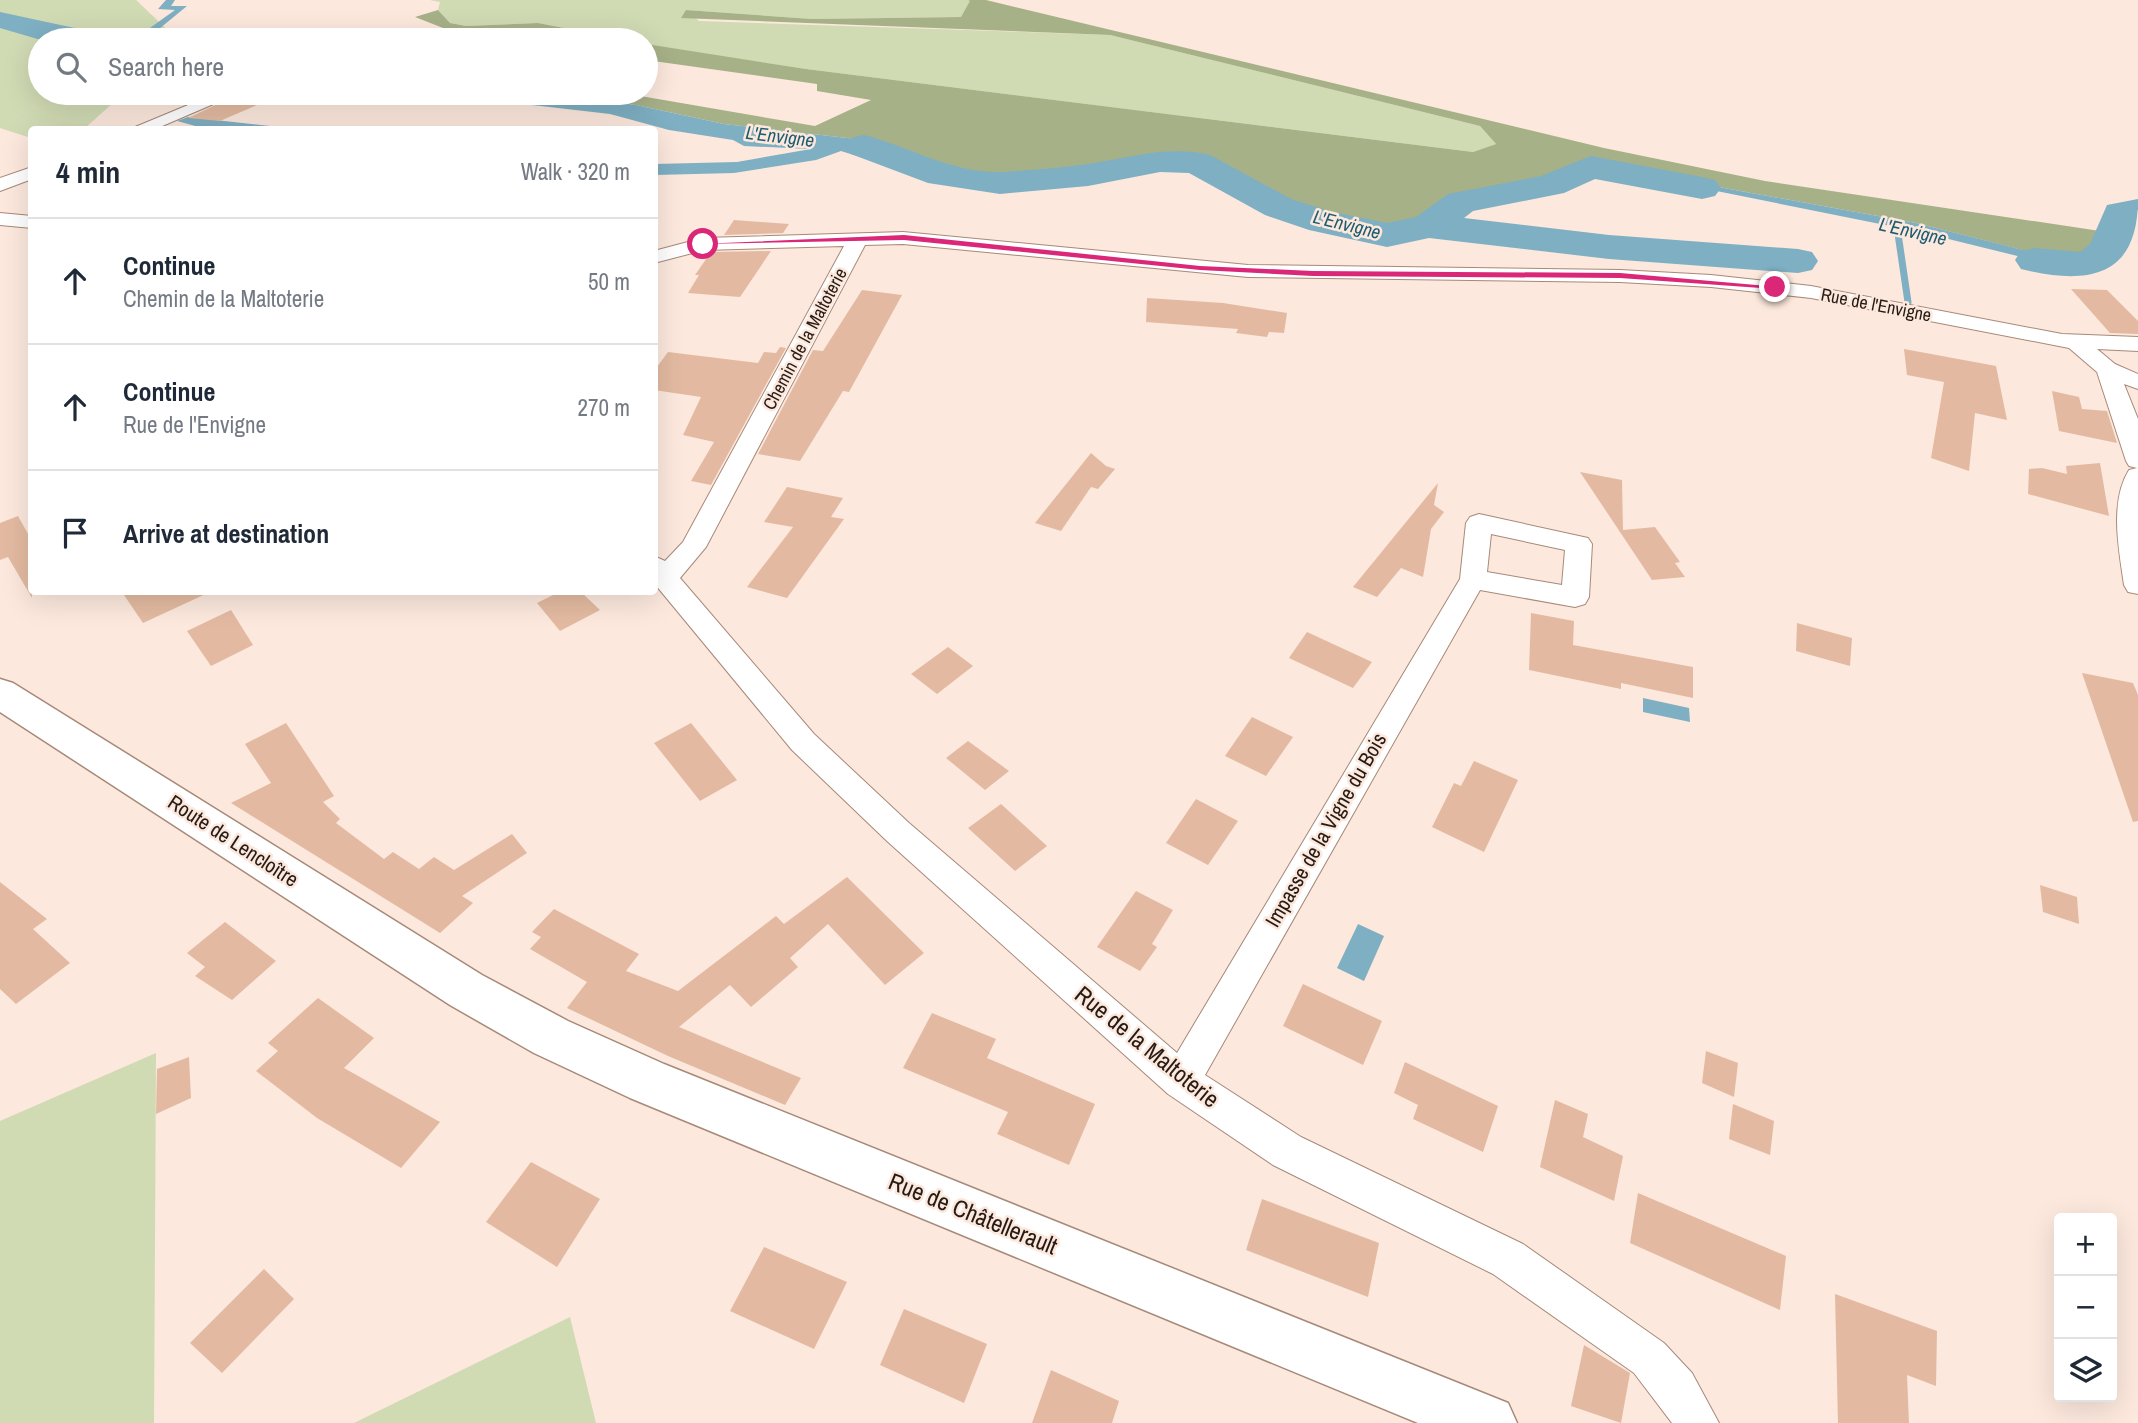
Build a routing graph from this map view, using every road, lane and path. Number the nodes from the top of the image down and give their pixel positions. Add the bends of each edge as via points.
1 (200, 105) edge
2 (146, 126) edge
3 (28, 174) edge
4 (0, 185) edge
5 (0, 219) edge
6 (28, 222) edge
7 (858, 239) junction
8 (658, 256) edge
9 (2075, 342) junction
10 (2138, 344) edge
11 (2107, 369) junction
12 (2138, 382) edge
13 (2138, 461) edge
14 (2138, 476) edge
15 (660, 571) edge
16 (1473, 579) dead end
17 (2138, 585) edge
18 (0, 693) edge
19 (466, 989) joint
20 (1181, 1082) junction
21 (1488, 1423) edge
22 (1697, 1423) edge

1 - 2 street
3 - 4 street
5 - 6 street
7 - 8 street, Chemin de la Maltoterie via 703,244
7 - 9 street, Rue de l'Envigne via 923,239 1236,270 1711,281 1811,292
7 - 15 street, Chemin de la Maltoterie via 693,548
9 - 10 street, Rue de l'Envigne
9 - 11 street
11 - 12 street
11 - 13 street
14 - 17 street via 2133,487
15 - 20 street, Rue de la Maltoterie via 803,742
16 - 20 street, Impasse de la Vigne du Bois
18 - 19 main road, Route de Lencloître
19 - 21 main road, Rue de Châtellerault via 551,1037 647,1081
20 - 22 street, Rue de la Maltoterie via 1287,1151 1508,1259 1649,1358

